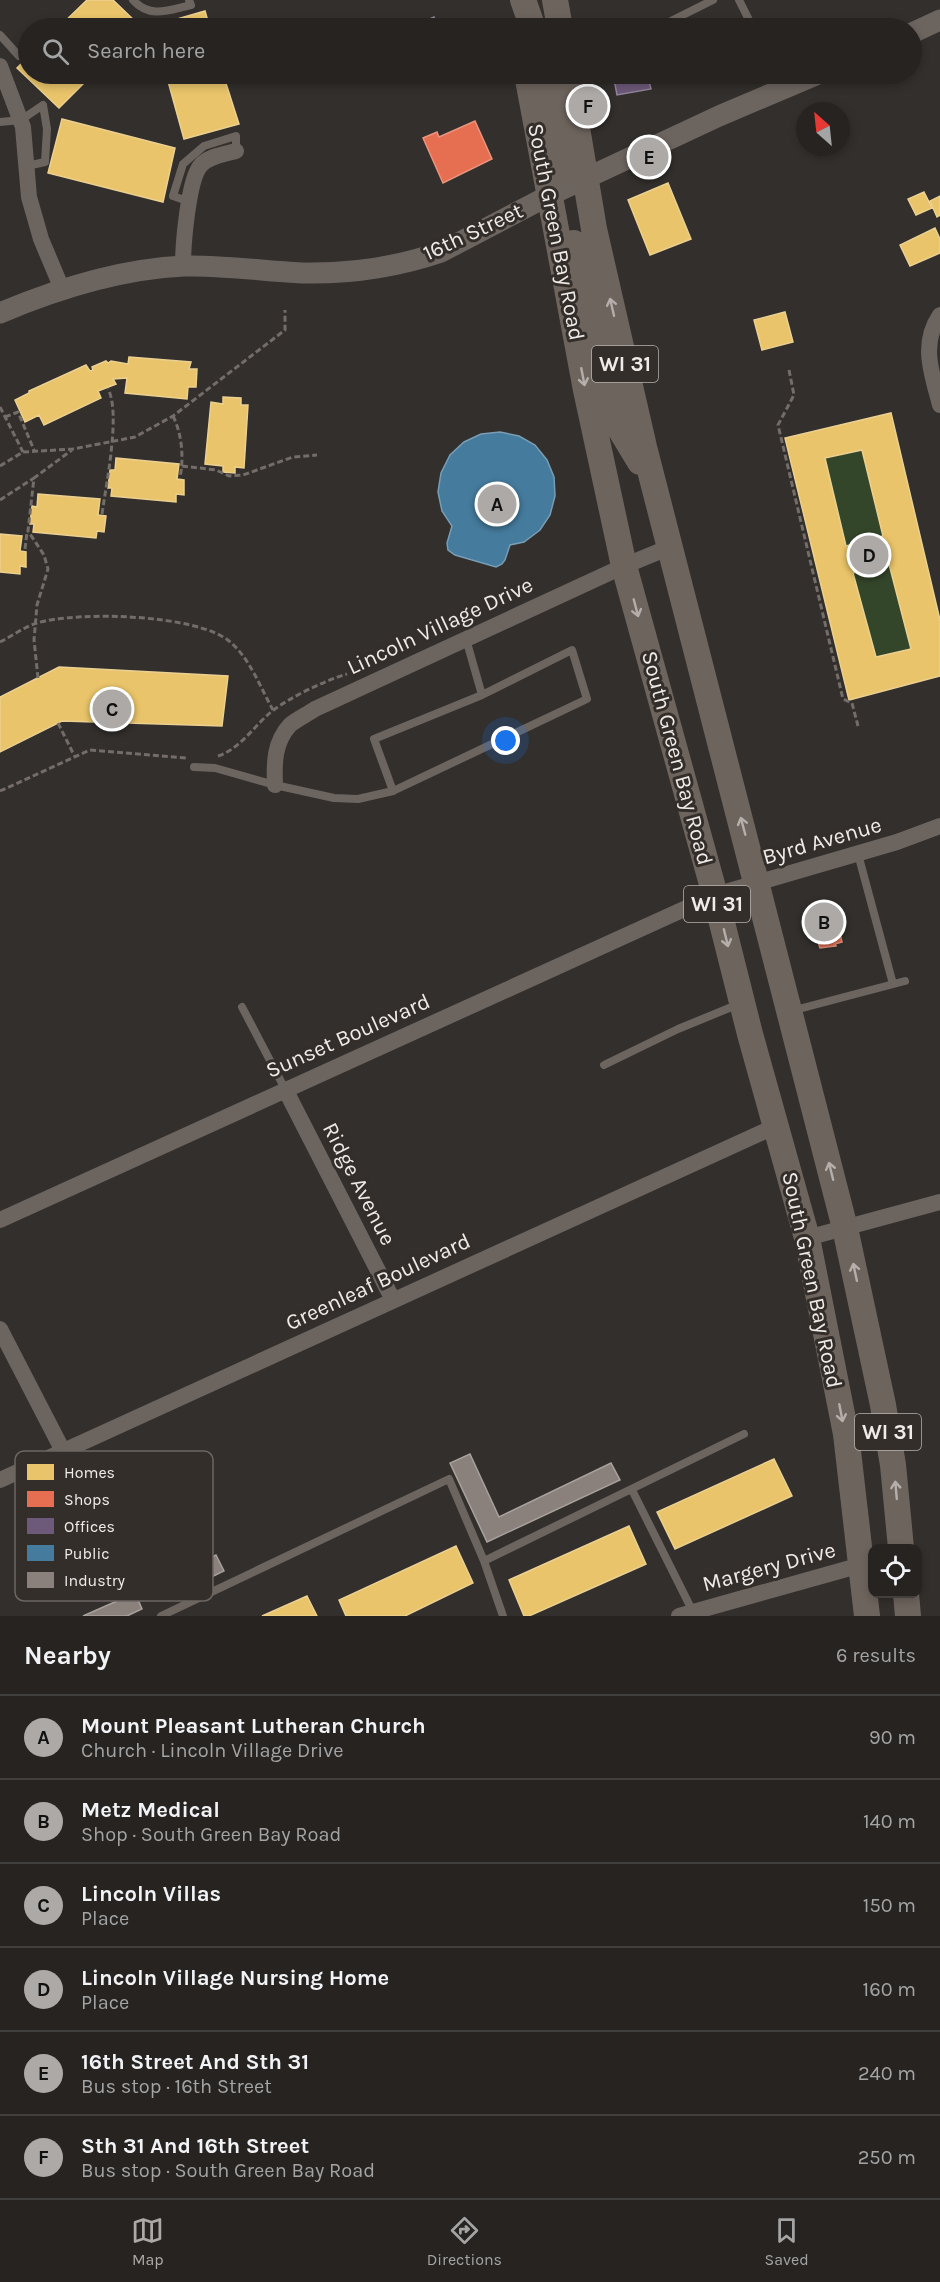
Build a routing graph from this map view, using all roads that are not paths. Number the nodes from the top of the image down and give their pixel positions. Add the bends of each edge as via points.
1 (132, 0) edge
2 (189, 0) edge
3 (513, 0) edge
4 (523, 0) edge
5 (555, 0) edge
6 (713, 0) edge
7 (739, 0) edge
8 (517, 18) edge
9 (529, 18) edge
10 (558, 18) edge
11 (677, 18) edge
12 (747, 18) edge
13 (940, 20) edge
14 (922, 28) edge
15 (0, 35) edge
16 (18, 55) edge
17 (0, 66) edge
18 (528, 84) edge
19 (547, 84) edge
20 (570, 84) edge
21 (773, 84) edge
22 (21, 120) junction
23 (0, 122) edge
24 (236, 151) dead end
25 (27, 166) junction
26 (585, 179) junction
27 (548, 196) junction
28 (183, 266) junction
29 (62, 289) junction
30 (0, 313) edge
31 (940, 315) edge
32 (940, 405) edge
33 (654, 485) junction
34 (670, 547) junction
35 (624, 566) junction
36 (466, 639) junction
37 (482, 695) junction
38 (193, 763) road end
39 (275, 785) junction
40 (393, 791) junction
41 (940, 826) edge
42 (858, 854) junction
43 (757, 883) junction
44 (715, 895) junction
45 (905, 981) dead end
46 (893, 984) junction
47 (742, 1003) junction
48 (242, 1007) dead end
49 (790, 1011) junction
50 (604, 1065) dead end
51 (285, 1089) junction
52 (776, 1126) junction
53 (940, 1202) edge
54 (0, 1220) edge
55 (845, 1228) junction
56 (807, 1238) junction
57 (393, 1300) junction
58 (0, 1329) edge
59 (744, 1434) dead end
60 (63, 1451) joint
61 (15, 1473) edge
62 (0, 1480) edge
63 (632, 1490) junction
64 (901, 1544) edge
65 (484, 1561) junction
66 (867, 1565) edge
67 (213, 1591) edge
68 (906, 1598) edge
69 (193, 1601) edge
70 (715, 1611) edge
71 (686, 1614) edge
72 (161, 1616) edge
73 (503, 1616) edge
74 (867, 1616) edge
75 (908, 1616) edge

1 - 2 lane via 153,13 191,5
3 - 8 main road
4 - 9 main road
5 - 10 main road
6 - 11 lane
7 - 12 lane
13 - 14 street
15 - 16 lane
17 - 22 street
18 - 27 main road, South Green Bay Road / WI 31
19 - 26 main road via 558,152 572,174
20 - 26 main road, South Green Bay Road / WI 31
21 - 26 street, 16th Street
22 - 23 lane
22 - 25 street
22 - 25 lane via 43,105 47,129 45,162
24 - 28 street via 201,165 184,227
25 - 29 street via 29,197
26 - 27 street, 16th Street
33 -> 26 main road, South Green Bay Road / WI 31
27 - 28 street, 16th Street via 441,252 390,266 303,273
27 - 33 main road via 571,231 617,424
27 -> 35 main road, South Green Bay Road / WI 31
28 - 29 street, 16th Street via 129,272
29 - 30 street, 16th Street
31 - 32 street via 927,353
33 - 34 main road, South Green Bay Road / WI 31
34 - 35 street, Lincoln Village Drive
43 -> 34 main road, South Green Bay Road / WI 31
35 - 36 street, Lincoln Village Drive
35 -> 44 main road, South Green Bay Road / WI 31
36 - 37 lane
36 - 39 street, Lincoln Village Drive via 315,709 291,725 274,758
37 - 40 lane via 374,739
37 - 40 lane via 572,650 587,699
38 - 39 lane
39 - 40 lane via 357,800
41 - 42 street, Byrd Avenue
42 - 43 street, Byrd Avenue
42 - 46 lane
43 - 44 street, Byrd Avenue
43 - 49 main road, South Green Bay Road / WI 31
44 -> 47 main road, South Green Bay Road / WI 31
44 - 51 street, Sunset Boulevard
45 - 46 lane
46 - 49 lane
47 - 50 lane
47 - 52 main road, South Green Bay Road / WI 31
48 - 51 lane
55 -> 49 main road, South Green Bay Road / WI 31
51 - 54 street, Sunset Boulevard
51 - 57 street, Ridge Avenue
52 - 56 main road, South Green Bay Road / WI 31
52 - 57 street, Greenleaf Boulevard
53 - 55 street
55 - 56 street
64 -> 55 main road, South Green Bay Road / WI 31 via 883,1406
56 -> 66 main road, South Green Bay Road / WI 31
57 - 60 street, Greenleaf Boulevard
58 - 60 street
59 - 63 lane
61 - 62 street, Greenleaf Boulevard
63 - 65 lane
63 - 71 lane
65 - 67 lane via 449,1479
65 - 73 lane
66 - 70 street, Margery Drive
66 - 74 main road, South Green Bay Road / WI 31
68 - 75 main road
69 - 72 lane
70 - 71 street, Margery Drive

